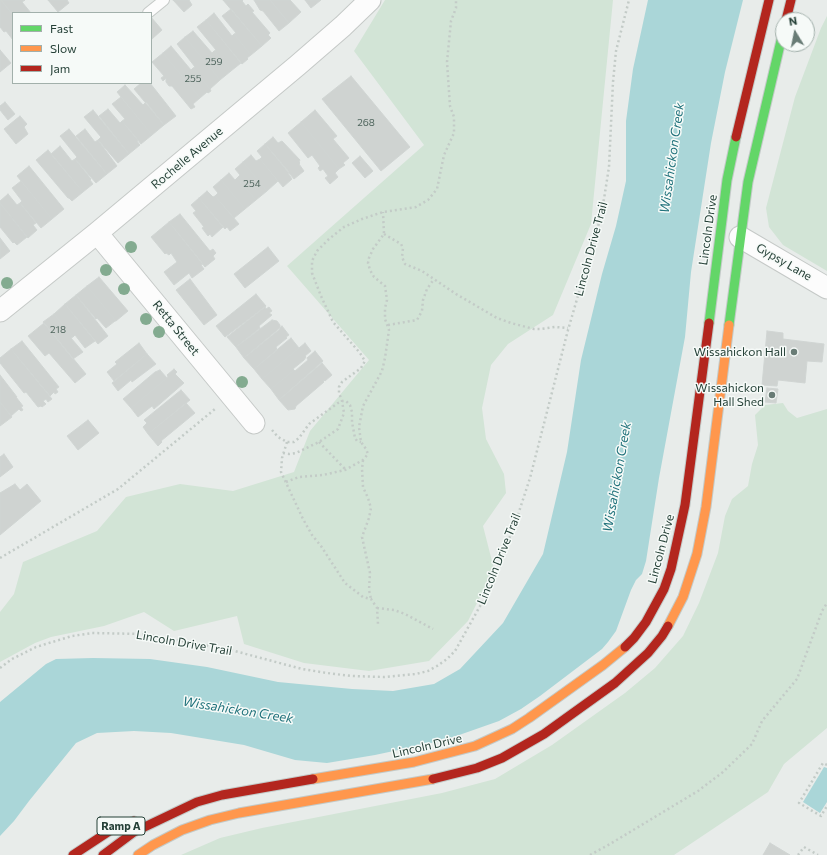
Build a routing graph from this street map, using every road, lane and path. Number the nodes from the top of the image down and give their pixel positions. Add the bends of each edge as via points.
1 (164, 0) edge
2 (370, 0) edge
3 (456, 0) edge
4 (629, 0) edge
5 (769, 0) edge
6 (791, 0) edge
7 (149, 12) edge
8 (788, 12) edge
9 (778, 52) edge
10 (383, 212) junction
11 (97, 233) junction
12 (384, 234) junction
13 (740, 237) junction
14 (434, 279) junction
15 (827, 288) edge
16 (0, 311) edge
17 (388, 325) junction
18 (568, 328) junction
19 (342, 401) junction
20 (215, 409) dead end
21 (261, 425) joint
22 (287, 442) junction
23 (319, 442) junction
24 (361, 442) junction
25 (283, 453) junction
26 (363, 460) junction
27 (345, 470) junction
28 (286, 482) junction
29 (0, 558) edge
30 (371, 599) junction
31 (827, 603) edge
32 (377, 608) junction
33 (378, 624) dead end
34 (433, 629) dead end
35 (0, 668) edge
36 (827, 765) edge
37 (827, 806) edge
38 (176, 811) junction
39 (73, 855) edge
40 (103, 855) edge
41 (138, 855) edge
42 (590, 855) edge
43 (798, 855) edge
44 (818, 855) edge

1 - 7 lane
2 - 11 street, Rochelle Avenue via 338,32
3 - 10 path via 451,21 448,62 454,133 444,155 437,189 428,200 416,207
4 - 18 path, Lincoln Drive Trail via 616,51 609,167 604,199
5 - 38 main road, Lincoln Drive via 727,180 681,526 664,589 646,622 634,638 603,665 512,729 475,746 414,762 222,795
6 - 8 main road
9 - 13 main road via 748,182
10 - 12 path
10 - 19 path via 344,227 317,251 312,261 312,273 333,322 365,361 361,368 339,387
11 - 16 street, Rochelle Avenue
11 - 21 street, Retta Street
12 - 14 path via 401,244 405,264
12 - 17 path via 368,263 374,277 385,286 385,319
13 - 15 street, Gypsy Lane
13 - 41 main road via 706,507 697,554 683,597 665,630 648,653 614,683 544,734 477,768 452,776 210,820 182,830
14 - 17 path via 427,289 417,320
14 - 18 path via 497,318 540,330
17 - 24 path via 382,371 363,406 359,427
18 - 35 path, Lincoln Drive Trail via 530,478 501,561 489,590 462,640 455,651 437,666 428,671 399,677 327,674 208,645 141,634 111,632 52,641 12,659
19 - 22 path via 308,424 294,442
19 - 23 path via 344,413 338,429
19 - 24 path via 350,405 354,433 357,441
20 - 29 path via 118,489
21 - 22 path
22 - 25 path
23 - 25 path via 296,454
23 - 27 path
24 - 26 path via 368,454
25 - 28 path via 281,472
26 - 27 path
26 - 30 path via 363,487 371,508 362,537 370,573
27 - 28 path via 299,477
28 - 30 path via 312,535 345,583 363,597
30 - 32 path
31 - 42 path via 822,610 797,679 762,721 752,744 723,772 698,791
32 - 33 path
32 - 34 path via 405,614
36 - 37 path via 823,763 800,803 821,816
38 - 39 main road, Ramp A via 123,825
38 - 40 main road, Lincoln Drive via 134,832
43 - 44 path via 804,847

